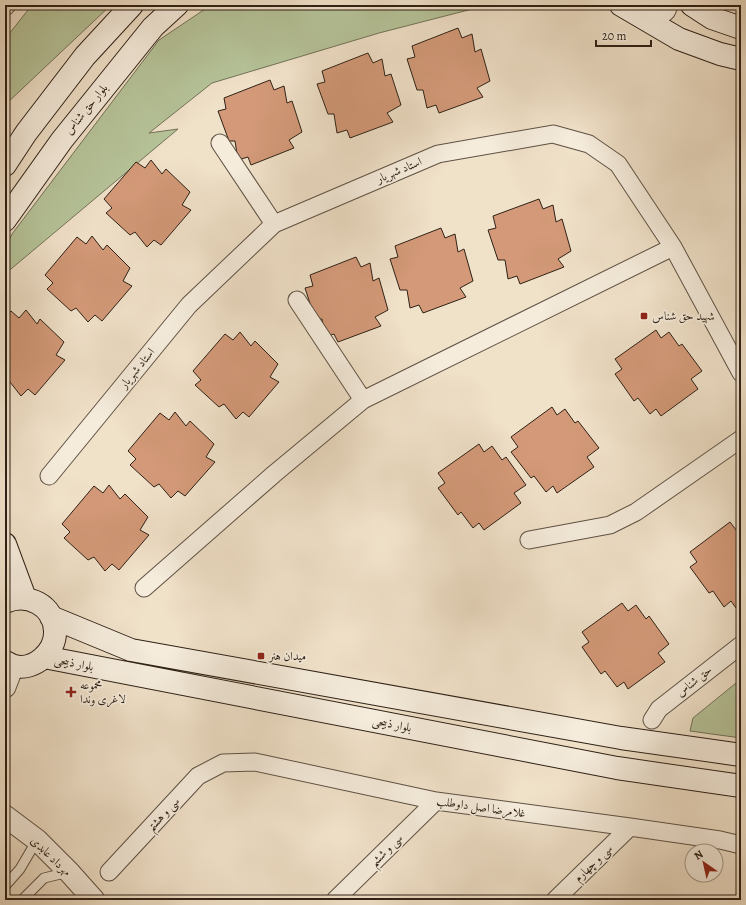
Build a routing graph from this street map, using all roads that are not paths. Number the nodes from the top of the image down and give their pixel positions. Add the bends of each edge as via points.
1 (132, 5) edge
2 (177, 5) edge
3 (621, 5) edge
4 (667, 5) edge
5 (692, 5) edge
6 (651, 22) junction
7 (741, 28) edge
8 (741, 59) edge
9 (220, 143) dead end
10 (5, 164) edge
11 (5, 220) edge
12 (274, 224) junction
13 (673, 247) junction
14 (297, 300) dead end
15 (741, 373) edge
16 (363, 400) junction
17 (741, 439) edge
18 (49, 476) dead end
19 (529, 540) dead end
20 (5, 544) edge
21 (144, 588) dead end
22 (15, 600) edge
23 (51, 617) junction
24 (741, 645) edge
25 (44, 657) junction
26 (9, 664) edge
27 (5, 687) edge
28 (652, 720) dead end
29 (741, 755) edge
30 (223, 763) joint
31 (741, 786) edge
32 (436, 801) junction
33 (5, 816) edge
34 (630, 827) junction
35 (37, 840) junction
36 (741, 845) edge
37 (69, 872) junction
38 (109, 872) dead end
39 (5, 886) edge
40 (86, 897) edge
41 (22, 900) edge
42 (336, 900) edge
43 (556, 900) edge

1 - 10 main road via 85,56
2 - 11 main road, بلوار حق شناس via 153,27 66,134
3 - 6 main road
4 - 6 street
5 - 7 main road via 712,18
6 - 8 main road via 679,39
9 - 12 street
12 - 13 street, استاد شهریار via 438,154 553,134 589,144 618,164
12 - 18 street, استاد شهریار via 189,305
13 - 15 street, استاد شهریار
13 - 16 street
14 - 16 street
16 - 21 street
17 - 19 street via 636,512 617,522
20 - 22 main road
22 - 23 main road via 36,601
23 - 25 main road via 55,631 53,645
23 - 29 main road via 131,650 621,738
24 - 28 street, حق شناس via 659,709
25 - 26 main road via 35,664 25,667
25 - 31 main road, بلوار ذبیحی via 617,768
26 - 27 street
30 - 32 street, غلامرضا اصل داوطلب via 255,762
30 - 38 street, سی و هشتم via 198,776
32 - 34 street, غلامرضا اصل داوطلب
32 - 42 street, سی و ششم
33 - 35 street, مهرداد عابدی
34 - 36 street, غلامرضا اصل داوطلب
34 - 43 street, سی و چهارم
35 - 37 street, مهرداد عابدی
35 - 39 lane via 20,870
37 - 40 street, مهرداد عابدی
37 - 41 lane via 44,878

